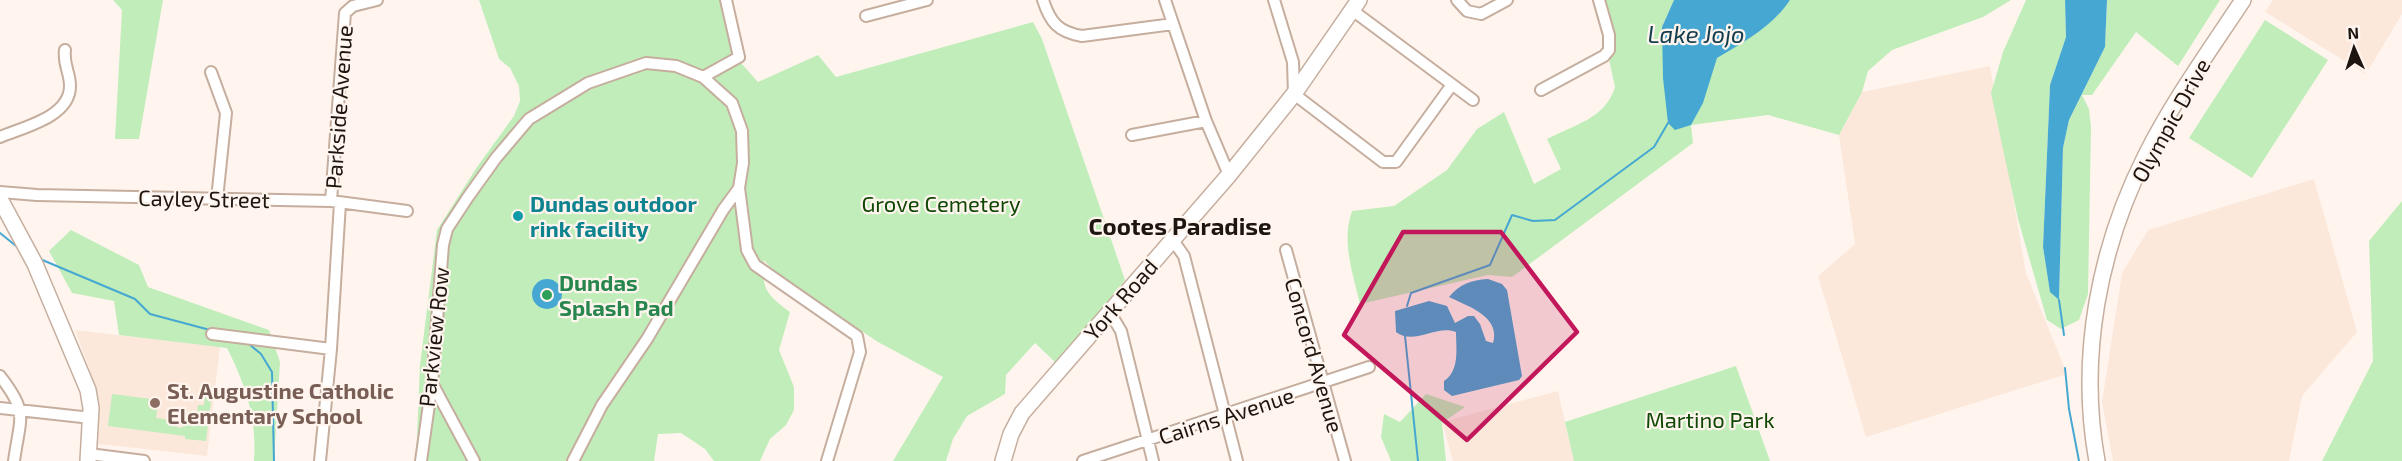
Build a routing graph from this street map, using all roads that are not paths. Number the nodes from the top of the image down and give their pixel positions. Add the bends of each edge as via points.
1 (377, 0) edge
2 (726, 0) edge
3 (927, 0) edge
4 (1043, 0) edge
5 (1165, 0) edge
6 (1274, 0) edge
7 (1456, 0) edge
8 (1507, 0) edge
9 (1599, 0) edge
10 (2243, 0) edge
11 (1356, 5) edge
12 (866, 16) dead end
13 (1173, 24) junction
14 (65, 50) dead end
15 (211, 72) dead end
16 (703, 76) junction
17 (1451, 86) junction
18 (1541, 90) dead end
19 (1294, 93) junction
20 (1473, 100) dead end
21 (1206, 121) junction
22 (1132, 135) dead end
23 (0, 137) edge
24 (1229, 175) junction
25 (739, 188) junction
26 (0, 192) edge
27 (0, 199) edge
28 (217, 199) junction
29 (336, 202) junction
30 (408, 211) dead end
31 (1172, 239) junction
32 (1286, 250) dead end
33 (1109, 311) junction
34 (212, 334) dead end
35 (331, 349) junction
36 (1369, 367) dead end
37 (0, 376) edge
38 (432, 382) junction
39 (1324, 382) junction
40 (0, 408) edge
41 (21, 410) junction
42 (1225, 416) junction
43 (91, 418) junction
44 (1148, 441) junction
45 (88, 458) edge
46 (14, 461) edge
47 (144, 461) edge
48 (320, 461) edge
49 (421, 461) edge
50 (474, 461) edge
51 (573, 461) edge
52 (827, 461) edge
53 (1003, 461) edge
54 (1083, 461) edge
55 (1153, 461) edge
56 (1237, 461) edge
57 (1345, 461) edge
58 (2097, 461) edge

1 - 29 street, Parkside Avenue via 353,6 345,13
2 - 16 street via 739,57
3 - 12 street
4 - 13 street via 1058,29 1071,34 1082,36
5 - 13 street
6 - 19 street via 1293,62
7 - 8 street via 1467,11 1481,14
9 - 18 street via 1609,50
10 - 58 main road, Olympic Drive via 2146,154 2119,216 2094,320 2091,366
11 - 17 street
11 - 19 main road, York Road
13 - 21 street
14 - 23 street via 63,60 70,87 67,103 56,113
15 - 28 street via 226,113
16 - 25 street via 732,103 739,119 743,163
16 - 38 street, Parkview Row via 676,66 646,63 588,83 529,119 502,150 447,229
17 - 19 street via 1393,163 1380,160
17 - 20 street
19 - 24 main road, York Road
21 - 22 street
21 - 24 street
24 - 31 main road, York Road
25 - 51 street via 602,405
25 - 52 street via 747,250 758,268 856,336 860,352
26 - 28 street, Cayley Street
27 - 43 main road via 36,264 88,390
28 - 29 street, Cayley Street
29 - 30 street, Cayley Street
29 - 35 street, Parkside Avenue
31 - 33 main road, York Road
31 - 42 street via 1184,256
32 - 39 street, Concord Avenue
33 - 44 street via 1121,331
33 - 53 main road, York Road via 1022,413
34 - 35 street
35 - 48 street, Parkside Avenue
36 - 39 street, Cairns Avenue
37 - 41 street
38 - 49 street, Parkview Row
38 - 50 street
39 - 42 street, Cairns Avenue
39 - 57 street, Concord Avenue
40 - 41 street
41 - 43 street
41 - 46 street
42 - 44 street, Cairns Avenue
42 - 56 street
43 - 45 main road
44 - 54 street, Cairns Avenue
44 - 55 street
45 - 47 street

